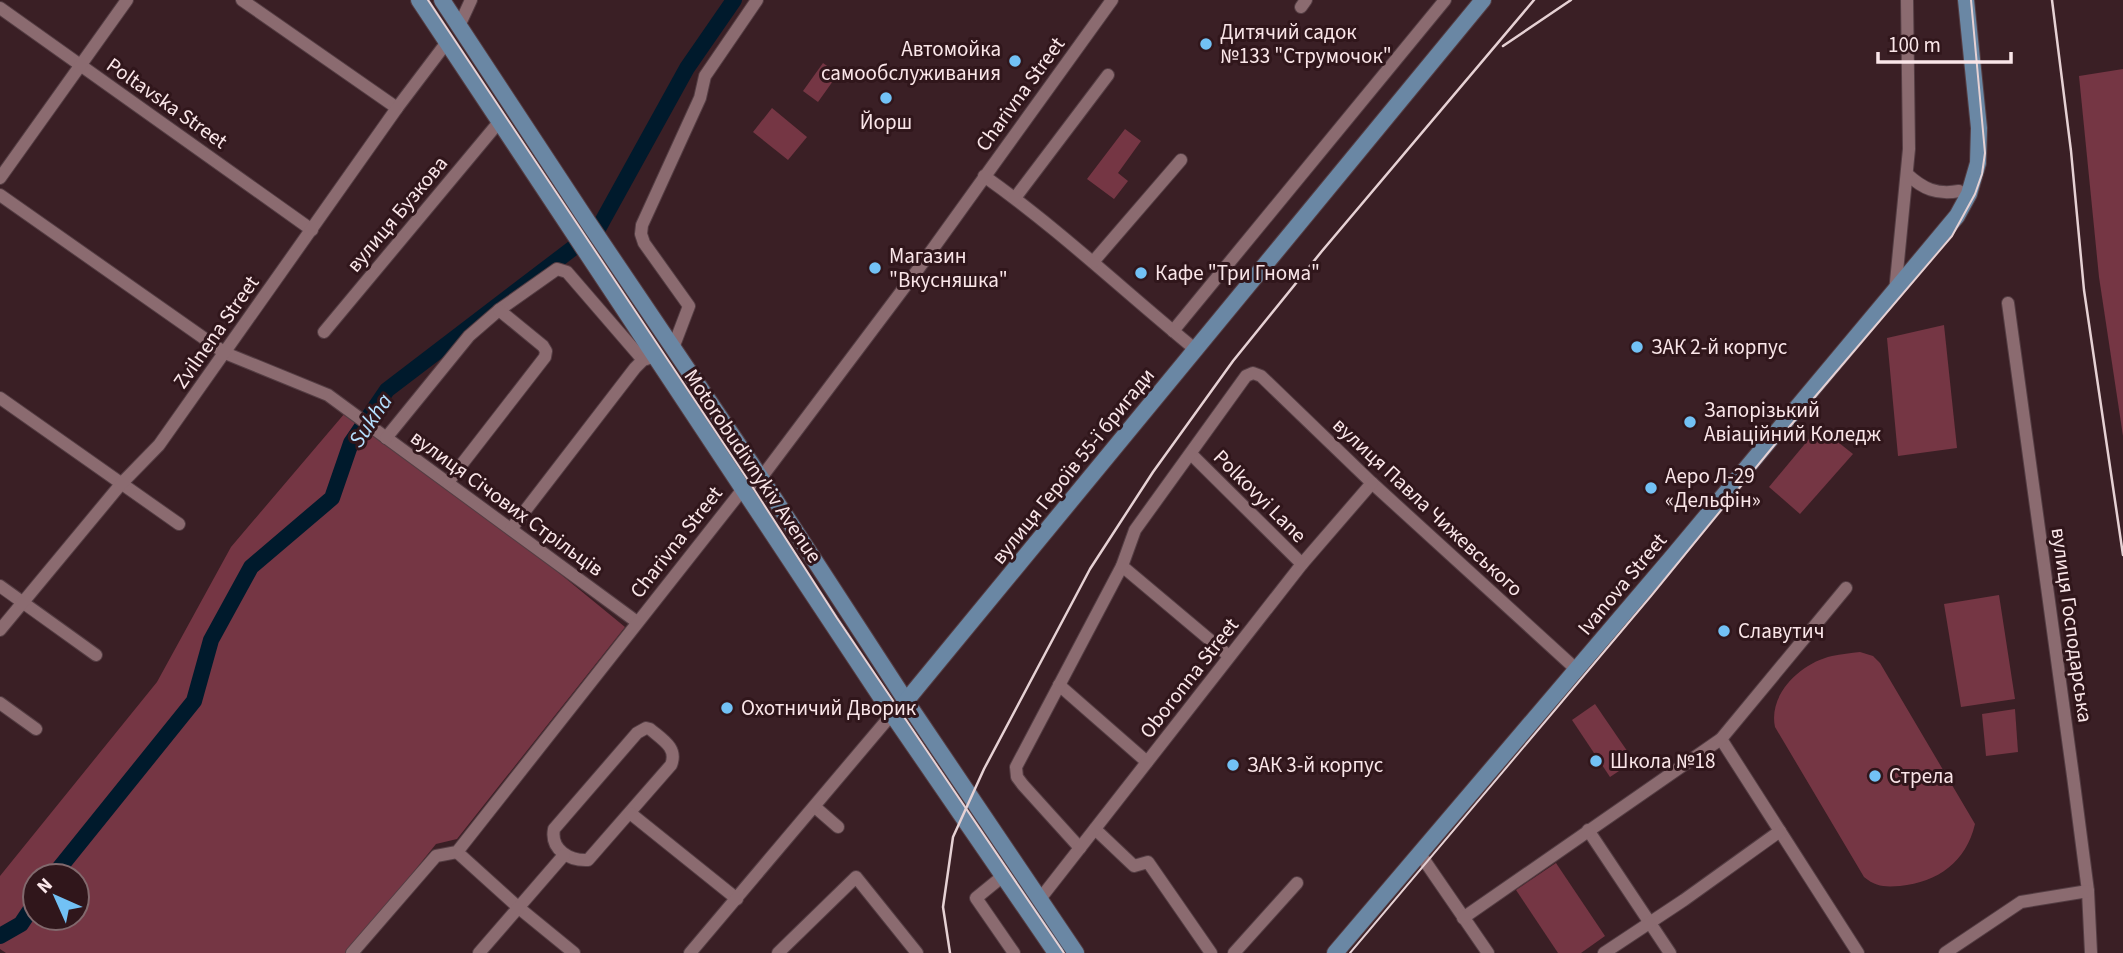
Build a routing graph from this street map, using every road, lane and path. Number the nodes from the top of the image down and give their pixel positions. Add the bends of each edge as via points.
1 (127, 0) edge
2 (242, 0) edge
3 (419, 0) edge
4 (442, 0) edge
5 (471, 0) edge
6 (757, 0) edge
7 (1112, 0) edge
8 (1445, 0) edge
9 (1483, 0) edge
10 (1907, 0) edge
11 (1958, 0) edge
12 (1966, 0) edge
13 (0, 8) edge
14 (459, 26) junction
15 (447, 42) junction
16 (81, 66) junction
17 (1108, 75) dead end
18 (397, 108) junction
19 (499, 121) junction
20 (1181, 160) dead end
21 (1907, 174) junction
22 (984, 176) junction
23 (0, 178) edge
24 (1959, 191) junction
25 (0, 195) edge
26 (1015, 198) junction
27 (312, 230) junction
28 (1093, 262) junction
29 (1895, 285) junction
30 (2008, 303) dead end
31 (499, 310) junction
32 (1172, 331) junction
33 (324, 332) dead end
34 (673, 348) junction
35 (1196, 349) junction
36 (225, 353) junction
37 (649, 358) junction
38 (0, 398) edge
39 (386, 438) junction
40 (1191, 454) junction
41 (761, 478) junction
42 (448, 482) junction
43 (1372, 483) junction
44 (121, 484) junction
45 (743, 489) junction
46 (179, 524) dead end
47 (512, 529) junction
48 (1302, 564) junction
49 (1122, 566) junction
50 (0, 586) edge
51 (1846, 588) dead end
52 (23, 602) junction
53 (637, 622) junction
54 (0, 630) edge
55 (96, 655) dead end
56 (1229, 656) junction
57 (1574, 667) junction
58 (1059, 685) junction
59 (906, 701) junction
60 (0, 703) edge
61 (892, 715) junction
62 (36, 729) dead end
63 (1721, 738) junction
64 (1147, 762) junction
65 (815, 807) junction
66 (630, 813) junction
67 (838, 827) dead end
68 (1095, 829) junction
69 (1588, 830) junction
70 (1780, 831) junction
71 (1080, 848) junction
72 (457, 852) junction
73 (564, 855) junction
74 (1420, 855) junction
75 (1003, 876) junction
76 (1297, 883) dead end
77 (2088, 891) junction
78 (737, 899) junction
79 (1040, 900) junction
80 (519, 908) junction
81 (1463, 918) junction
82 (1651, 923) junction
83 (1852, 951) edge
84 (352, 953) edge
85 (479, 953) edge
86 (574, 953) edge
87 (690, 953) edge
88 (778, 953) edge
89 (917, 953) edge
90 (1014, 953) edge
91 (1056, 953) edge
92 (1076, 953) edge
93 (1211, 953) edge
94 (1234, 953) edge
95 (1326, 953) edge
96 (1335, 953) edge
97 (1488, 953) edge
98 (1604, 953) edge
99 (1670, 953) edge
100 (1945, 953) edge
101 (2091, 953) edge

1 - 16 street
2 - 18 street
3 - 15 main road, Motorobudivnykiv Avenue
4 - 14 main road, Motorobudivnykiv Avenue
5 - 14 street
6 - 34 street via 703,79 700,98 642,225 643,243 689,306
7 - 22 street, Charivna Street
8 - 32 street
9 - 35 main road, вулиця Героїв 55-ї бригади
10 - 21 street
11 - 24 main road, Ivanova Street via 1970,128 1968,161
12 - 29 main road, Ivanova Street via 1979,128 1978,163 1957,216
13 - 16 street, Poltavska Street
14 - 34 main road, Motorobudivnykiv Avenue
15 - 18 street, Zvilnena Street
15 - 19 main road, Motorobudivnykiv Avenue
16 - 23 street
16 - 27 street, Poltavska Street
17 - 26 street
18 - 27 street, Zvilnena Street
19 - 33 street, вулиця Бузкова
19 - 37 main road, Motorobudivnykiv Avenue
20 - 28 street
21 - 24 street via 1937,192
21 - 29 street
22 - 26 street
22 - 41 street, Charivna Street
24 - 29 main road, Ivanova Street
25 - 36 street, вулиця Січових Стрільців
26 - 28 street
27 - 36 street, Zvilnena Street
28 - 32 street
29 - 57 main road, Ivanova Street
30 - 77 street, вулиця Господарська
31 - 37 street via 562,269
31 - 39 street via 469,336
31 - 42 street via 543,346 545,356
32 - 35 street
34 - 41 main road, Motorobudivnykiv Avenue
35 - 59 main road, вулиця Героїв 55-ї бригади
36 - 39 street, вулиця Січових Стрільців via 328,395
36 - 44 street, Zvilnena Street via 159,445
37 - 45 main road, Motorobudivnykiv Avenue
37 - 47 street
38 - 44 street
39 - 42 street, вулиця Січових Стрільців
40 - 43 street, вулиця Павла Чижевського via 1246,376 1254,373
40 - 48 street, Polkovyi Lane
40 - 49 street via 1144,515
41 - 45 street, Charivna Street
41 - 59 main road, Motorobudivnykiv Avenue
42 - 47 street, вулиця Січових Стрільців
43 - 48 street, Oboronna Street
43 - 57 street, вулиця Павла Чижевського
44 - 46 street
44 - 52 street, Zvilnena Street
45 - 53 street, Charivna Street
45 - 61 main road, Motorobudivnykiv Avenue
47 - 53 street, вулиця Січових Стрільців
48 - 56 street, Oboronna Street
49 - 56 street
49 - 58 street
50 - 52 street
51 - 63 street
52 - 54 street, Zvilnena Street
52 - 55 street
53 - 72 street, Charivna Street
56 - 64 street, Oboronna Street
57 - 74 main road, Ivanova Street
57 - 95 main road, Ivanova Street
58 - 64 street
58 - 71 street via 1016,767 1017,777
59 - 61 street, вулиця Героїв 55-ї бригади
59 - 79 main road, Motorobudivnykiv Avenue
60 - 62 street
61 - 65 street, вулиця Героїв 55-ї бригади
61 - 75 main road, Motorobudivnykiv Avenue
63 - 69 street
63 - 70 street
64 - 68 street, Oboronna Street
65 - 67 street
65 - 78 street, вулиця Героїв 55-ї бригади
66 - 73 street via 588,860
66 - 73 street via 673,759 672,749 646,728 554,829 554,839
66 - 78 street
68 - 71 street, Oboronna Street
68 - 93 street via 1134,866 1147,862
69 - 81 street
69 - 82 street
70 - 82 street
70 - 83 street
71 - 79 street, Oboronna Street
72 - 80 street
72 - 84 street, Charivna Street via 436,856
73 - 80 street
74 - 81 street
74 - 96 main road, Ivanova Street
75 - 90 street via 976,898
75 - 91 main road, Motorobudivnykiv Avenue
76 - 94 street
77 - 100 street via 2021,902
77 - 101 street, вулиця Господарська
78 - 87 street, вулиця Героїв 55-ї бригади
79 - 92 main road, Motorobudivnykiv Avenue
80 - 85 street
80 - 86 street
81 - 97 street
82 - 98 street
82 - 99 street
88 - 89 street via 856,877

